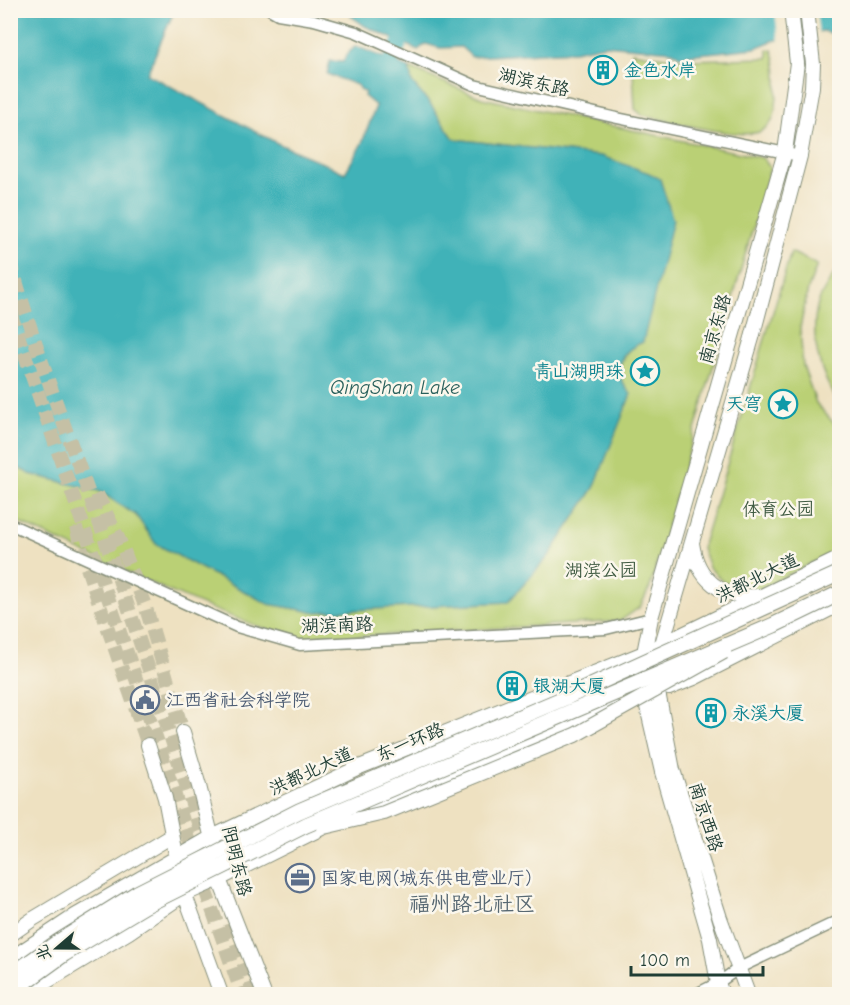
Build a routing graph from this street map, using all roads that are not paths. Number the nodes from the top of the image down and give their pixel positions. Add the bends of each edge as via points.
1 (271, 10) edge
2 (791, 10) edge
3 (807, 10) edge
4 (785, 152) junction
5 (800, 156) junction
6 (10, 524) edge
7 (692, 542) junction
8 (840, 549) edge
9 (840, 558) edge
10 (840, 573) edge
11 (760, 592) junction
12 (840, 593) edge
13 (840, 604) edge
14 (651, 618) junction
15 (774, 625) junction
16 (662, 644) junction
17 (644, 653) junction
18 (658, 692) junction
19 (645, 698) junction
20 (183, 732) tunnel mouth
21 (148, 745) tunnel mouth
22 (324, 827) junction
23 (172, 836) junction
24 (212, 837) junction
25 (177, 858) junction
26 (138, 878) junction
27 (219, 879) junction
28 (183, 895) junction
29 (840, 920) edge
30 (10, 935) edge
31 (10, 951) edge
32 (10, 959) edge
33 (739, 968) junction
34 (10, 976) edge
35 (50, 981) junction
36 (720, 989) edge
37 (10, 993) edge
38 (26, 994) edge
39 (35, 994) edge
40 (221, 994) edge
41 (264, 994) edge
42 (696, 994) edge
43 (748, 994) edge

1 - 4 street, 湖滨东路 via 366,36 474,85
2 - 4 main road, 南京东路 via 797,63
3 - 5 main road, 南京东路 via 812,87
4 - 5 street, 湖滨东路
4 - 14 main road, 南京东路
5 - 7 main road, 南京东路
6 - 14 street, 湖滨南路 via 237,627 300,645 606,628
7 - 11 main road via 706,578 716,587 728,592
7 - 16 main road, 南京东路
8 - 11 main road
9 - 11 main road, 洪都北大道
10 - 34 highway, 东一环路, bridge via 569,696 299,811 137,893
11 - 16 main road, 洪都北大道 via 737,608
12 - 15 highway, 东一环路, bridge
13 - 18 main road via 694,678
14 - 17 main road, 南京东路
15 - 22 main road, bridge via 575,735 384,813
15 - 37 highway, 东一环路, bridge via 296,830 144,906 64,954
16 - 17 main road, 洪都北大道
16 - 18 main road, 南京西路
17 - 19 main road, 南京西路
17 - 24 main road, 洪都北大道 via 357,768
18 - 19 main road
18 - 33 main road, 南京西路 via 673,770
19 - 22 main road
19 - 36 main road, 南京西路
20 - 24 main road, 阳明东路
21 - 23 main road
22 - 27 main road
23 - 25 main road
23 - 30 main road
24 - 25 main road, 洪都北大道
24 - 27 main road, 阳明东路
25 - 26 main road, 洪都北大道
25 - 28 main road
26 - 31 main road via 112,885
26 - 32 main road, 洪都北大道
27 - 28 main road
27 - 41 main road, 阳明东路
28 - 35 main road
28 - 40 main road
29 - 33 street
33 - 36 street
33 - 43 main road, 南京西路
35 - 38 main road
35 - 39 main road
36 - 42 street

